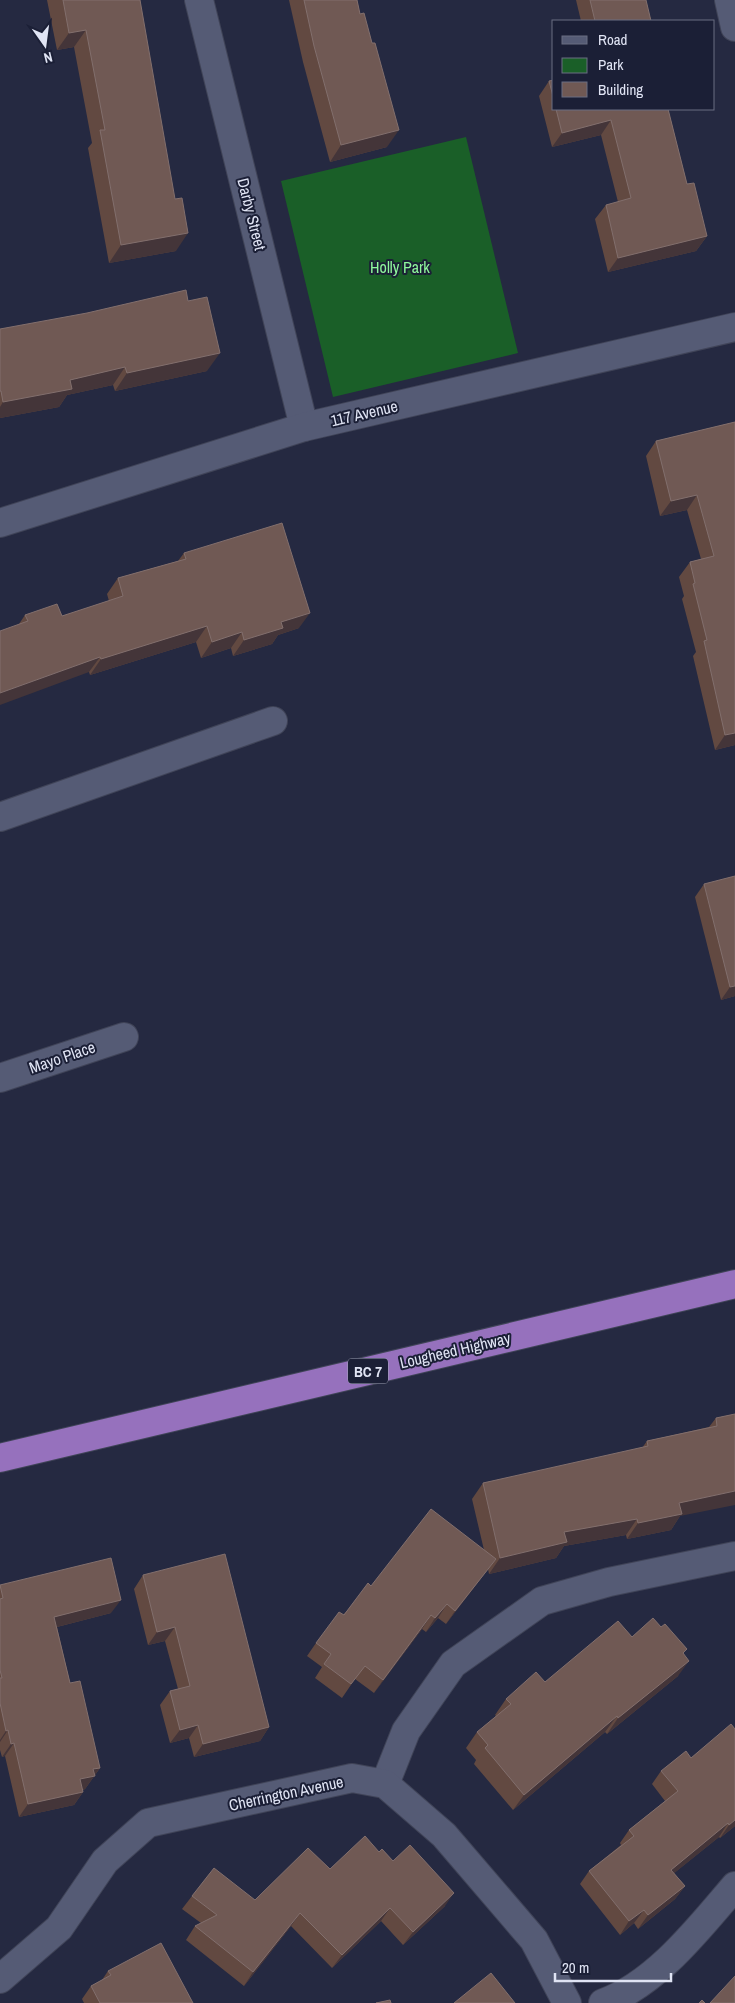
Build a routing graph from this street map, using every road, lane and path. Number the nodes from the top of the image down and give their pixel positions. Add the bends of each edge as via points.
1 (199, 0) edge
2 (729, 0) edge
3 (735, 27) edge
4 (735, 328) edge
5 (304, 427) junction
6 (0, 523) edge
7 (274, 721) dead end
8 (0, 816) edge
9 (124, 1036) dead end
10 (0, 1078) edge
11 (735, 1284) edge
12 (0, 1458) edge
13 (735, 1556) edge
14 (385, 1784) junction
15 (735, 1886) edge
16 (0, 1979) edge
17 (567, 2003) edge
18 (603, 2003) edge

1 - 5 street, Darby Street
2 - 3 street
4 - 5 street, 117 Avenue
5 - 6 street, 117 Avenue
7 - 8 street
9 - 10 street, Mayo Place
11 - 12 highway, Lougheed Highway / BC 7
13 - 14 street via 609,1582 542,1601 453,1664 406,1731
14 - 16 street, Cherrington Avenue via 352,1778 148,1823 105,1861 59,1928
14 - 17 street via 444,1835 534,1940
15 - 18 street via 662,1967

